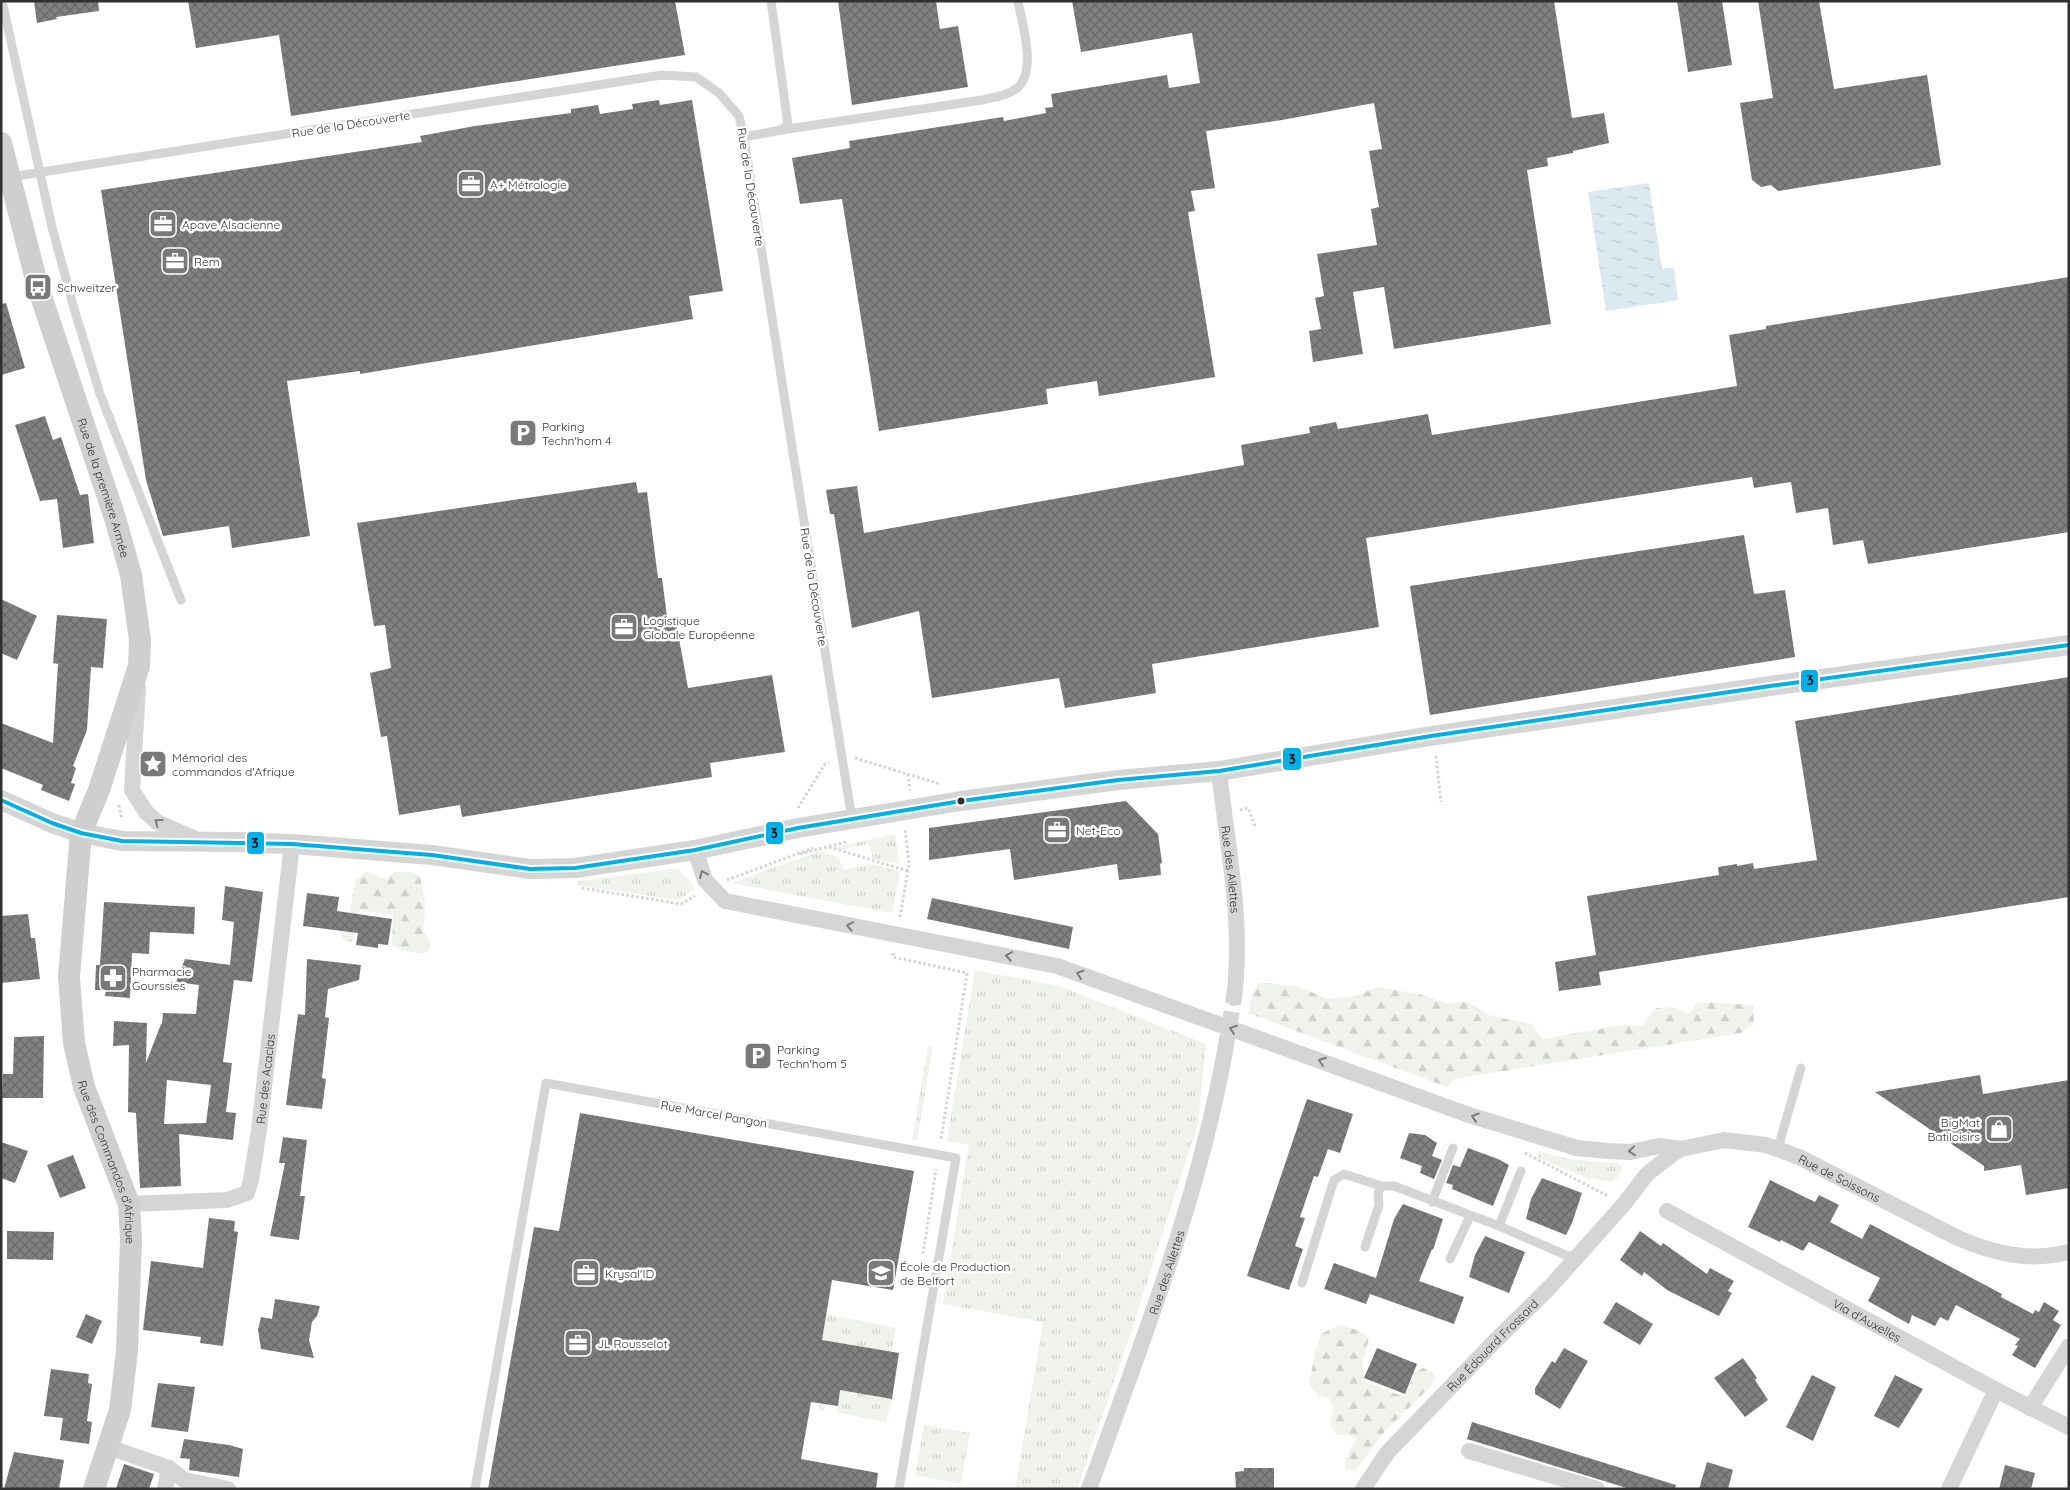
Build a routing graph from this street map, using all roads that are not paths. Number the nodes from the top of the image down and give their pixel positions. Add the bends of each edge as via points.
1 (2, 1) edge
2 (771, 1) edge
3 (1018, 1) edge
4 (781, 130) junction
5 (744, 136) junction
6 (1, 143) edge
7 (40, 172) junction
8 (9, 177) junction
9 (181, 600) dead end
10 (2069, 645) edge
11 (139, 666) junction
12 (1219, 771) junction
13 (1, 800) edge
14 (852, 819) junction
15 (81, 833) junction
16 (202, 842) junction
17 (292, 844) junction
18 (695, 850) junction
19 (1234, 998) tunnel mouth
20 (1225, 1051) tunnel mouth
21 (1801, 1068) dead end
22 (1453, 1148) dead end
23 (1778, 1148) junction
24 (1681, 1149) junction
25 (1521, 1171) dead end
26 (1381, 1186) junction
27 (1617, 1201) joint
28 (1432, 1202) junction
29 (129, 1204) junction
30 (1666, 1211) dead end
31 (1470, 1216) junction
32 (1499, 1226) junction
33 (1365, 1247) dead end
34 (2069, 1252) edge
35 (1450, 1259) dead end
36 (1575, 1259) junction
37 (1302, 1283) dead end
38 (2069, 1346) edge
39 (1996, 1390) junction
40 (2030, 1408) junction
41 (2069, 1427) edge
42 (108, 1449) junction
43 (1469, 1451) dead end
44 (169, 1468) junction
45 (94, 1489) edge
46 (165, 1489) edge
47 (228, 1489) edge
48 (475, 1489) edge
49 (899, 1489) edge
50 (1089, 1489) edge
51 (1363, 1489) edge
52 (1597, 1489) edge
53 (1949, 1489) edge

1 - 7 lane
2 - 4 lane via 788,120 786,128
3 - 4 lane via 1028,65 1021,85 1008,93 982,100
4 - 5 lane
5 - 7 lane, Rue de la Découverte via 739,116 719,93 696,77 662,75
5 - 14 lane, Rue de la Découverte
6 - 8 main road, Rue de la première Armée
7 - 8 lane, Rue de la Découverte
7 - 9 lane via 100,394
8 - 11 main road, Rue de la première Armée via 40,293 131,575 140,640
10 - 12 street via 1770,686
11 - 15 main road, Rue de la première Armée via 99,790
16 -> 11 street via 157,822 146,812 132,790
12 - 14 street via 1118,780
12 - 19 street, Rue des Ailettes via 1238,928
13 - 15 street
14 - 18 street
15 - 16 street via 122,841
15 - 29 main road, Rue des Commandos d'Afrique via 69,977 74,1043 84,1086
16 - 17 street
17 - 18 street via 432,855 530,870 576,868
17 - 29 street, Rue des Acacias via 259,1130 247,1194 227,1200
24 -> 18 street, bridge via 1660,1146 1615,1152 1577,1148 1469,1115 1057,966 725,901 705,880
20 - 50 street, Rue des Ailettes via 1193,1187
21 - 23 lane
22 - 28 lane
23 - 24 street, Rue de Soissons via 1724,1140
23 - 34 street, Rue de Soissons via 1985,1250 2010,1256 2045,1257
24 - 27 street, Rue de Soissons
25 - 32 lane
26 - 28 lane via 1394,1186
26 - 33 lane via 1379,1206
26 - 37 lane via 1344,1174 1334,1180
27 - 36 street, Rue Édouard Frossard
28 - 31 lane
29 - 42 main road, Rue des Commandos d'Afrique via 131,1254 127,1350 120,1410
30 - 39 street, Via d'Auxelles
31 - 32 lane
31 - 35 lane
32 - 36 lane
36 - 51 street, Rue Édouard Frossard via 1387,1453
38 - 40 street
39 - 40 street, Via d'Auxelles
39 - 53 street
40 - 41 street, Via d'Auxelles
42 - 44 street
42 - 45 main road, Rue des Commandos d'Afrique
43 - 52 street
44 - 46 street
44 - 47 street via 184,1480
48 - 49 lane, Rue Marcel Pangon via 546,1083 956,1158

